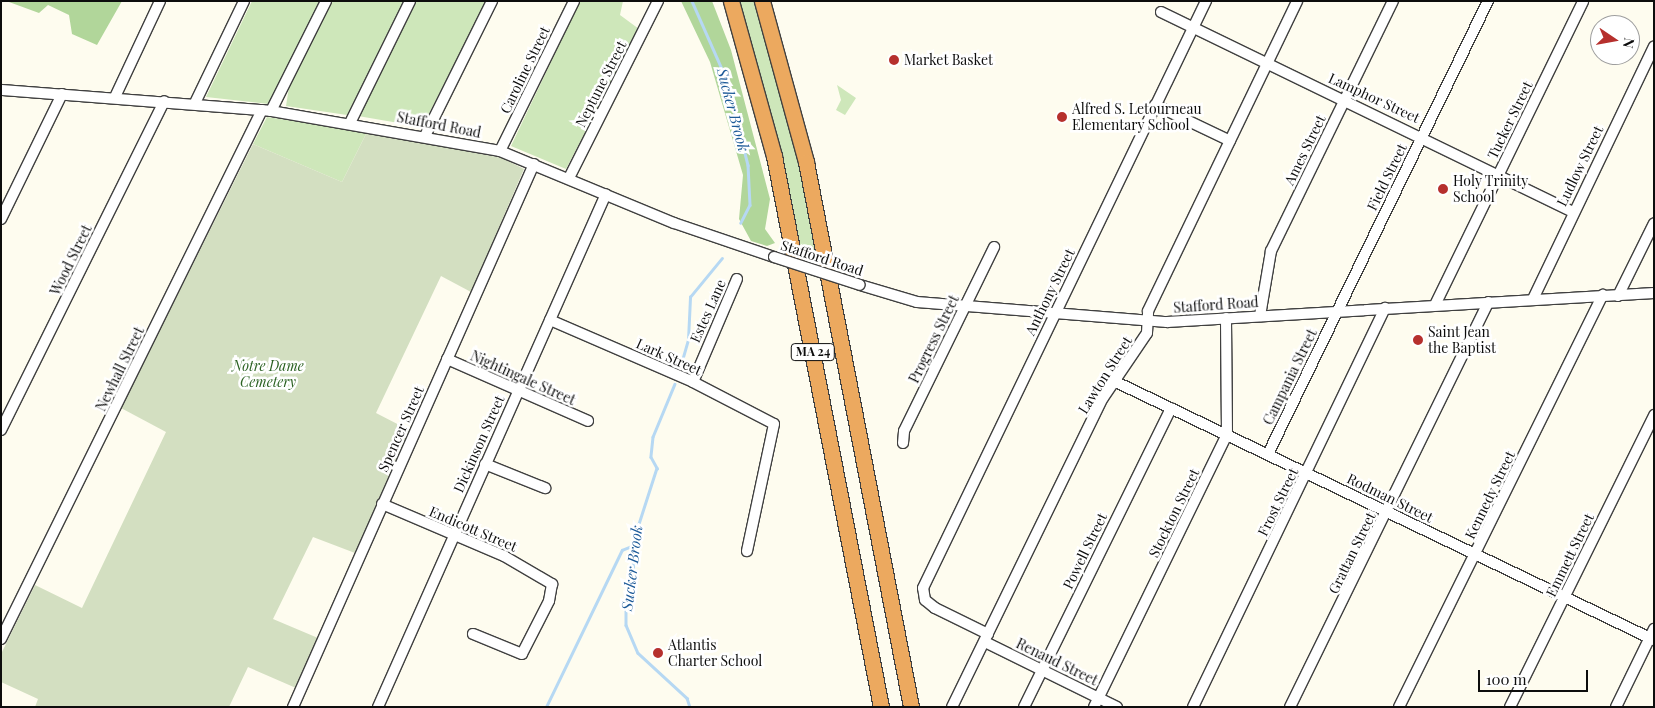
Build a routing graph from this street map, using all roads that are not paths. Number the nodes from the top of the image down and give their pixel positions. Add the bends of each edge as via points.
1 (160, 1) edge
2 (244, 1) edge
3 (326, 1) edge
4 (410, 1) edge
5 (492, 1) edge
6 (574, 1) edge
7 (658, 1) edge
8 (721, 1) edge
9 (731, 1) edge
10 (762, 1) edge
11 (768, 1) edge
12 (1206, 1) edge
13 (1298, 1) edge
14 (1393, 1) edge
15 (1488, 1) edge
16 (1583, 1) edge
17 (1161, 12) dead end
18 (1193, 28) junction
19 (1654, 46) edge
20 (780, 58) junction
21 (1267, 62) junction
22 (1, 90) edge
23 (62, 94) junction
24 (115, 97) junction
25 (1345, 100) junction
26 (164, 101) junction
27 (195, 103) junction
28 (1155, 105) junction
29 (266, 111) junction
30 (350, 123) junction
31 (425, 136) junction
32 (1422, 136) junction
33 (1230, 141) junction
34 (500, 152) junction
35 (534, 164) junction
36 (1499, 175) junction
37 (569, 178) junction
38 (780, 182) junction
39 (606, 194) junction
40 (1573, 212) junction
41 (1, 219) edge
42 (1654, 223) edge
43 (994, 247) dead end
44 (737, 279) dead end
45 (1654, 293) edge
46 (1603, 295) junction
47 (1618, 296) junction
48 (1533, 299) junction
49 (1488, 302) junction
50 (1435, 305) junction
51 (965, 307) junction
52 (1385, 308) junction
53 (1337, 311) junction
54 (1053, 316) junction
55 (1260, 316) junction
56 (1226, 318) junction
57 (550, 320) junction
58 (1148, 322) junction
59 (447, 359) junction
60 (1114, 381) junction
61 (693, 382) junction
62 (518, 391) junction
63 (1171, 408) junction
64 (1654, 415) edge
65 (588, 421) dead end
66 (1, 430) edge
67 (1226, 434) junction
68 (903, 443) dead end
69 (1268, 454) junction
70 (486, 464) junction
71 (1307, 473) junction
72 (545, 488) dead end
73 (382, 504) junction
74 (1387, 512) junction
75 (452, 538) junction
76 (747, 551) dead end
77 (1475, 556) junction
78 (924, 596) joint
79 (1565, 598) junction
80 (473, 634) dead end
81 (1652, 636) edge
82 (986, 638) junction
83 (1, 639) edge
84 (1041, 670) junction
85 (1096, 702) edge
86 (293, 707) edge
87 (378, 707) edge
88 (881, 707) edge
89 (911, 707) edge
90 (952, 707) edge
91 (1024, 707) edge
92 (1117, 707) edge
93 (1193, 707) edge
94 (1290, 707) edge
95 (1399, 707) edge
96 (1510, 707) edge
97 (1616, 707) edge

1 - 24 street
2 - 27 street
3 - 29 street, Newhall Street
4 - 30 street
5 - 31 street
6 - 34 street, Caroline Street
7 - 37 street, Neptune Street
8 - 38 highway
9 - 38 highway, MA 24
10 - 20 highway, MA 24
11 - 20 highway
12 - 18 street, Anthony Street
13 - 21 street, Lawton Street
14 - 25 street, Ames Street
15 - 32 street, Field Street
16 - 36 street, Tucker Street
17 - 18 street, Lamphor Street
18 - 21 street, Lamphor Street
18 - 28 street, Anthony Street
19 - 40 street, Ludlow Street
20 - 89 highway, MA 24 via 811,188
21 - 25 street, Lamphor Street
21 - 33 street, Lawton Street
22 - 23 street, Stafford Road
23 - 24 street, Stafford Road
23 - 41 street
24 - 26 street, Stafford Road
25 - 32 street, Lamphor Street
25 - 55 street, Ames Street via 1270,251
26 - 27 street, Stafford Road
26 - 66 street, Wood Street
27 - 29 street, Stafford Road
28 - 33 street
28 - 54 street, Anthony Street
29 - 30 street, Stafford Road
29 - 83 street, Newhall Street
30 - 31 street, Stafford Road
31 - 34 street, Stafford Road
32 - 36 street, Lamphor Street
32 - 53 street, Field Street
33 - 58 street, Lawton Street via 1148,311
34 - 35 street, Stafford Road
35 - 37 street, Stafford Road
35 - 59 street, Spencer Street
36 - 40 street, Lamphor Street
36 - 50 street, Tucker Street
37 - 39 street, Stafford Road
38 - 88 highway, MA 24
39 - 51 street, Stafford Road, bridge via 860,286 917,302
39 - 57 street, Dickinson Street
40 - 48 street, Ludlow Street
42 - 47 street
43 - 51 street, Progress Street
44 - 61 street, Estes Lane
45 - 47 street, Stafford Road
46 - 47 street, Stafford Road
46 - 48 street, Stafford Road
46 - 77 street, Kennedy Street
48 - 49 street, Stafford Road
49 - 50 street, Stafford Road
49 - 74 street, Grattan Street
50 - 52 street, Stafford Road
51 - 54 street, Stafford Road
51 - 68 street, Progress Street via 904,431
52 - 53 street, Stafford Road
52 - 71 street, Frost Street
53 - 55 street, Stafford Road
53 - 69 street, Campania Street
54 - 58 street, Stafford Road
54 - 78 street, Anthony Street via 930,569
55 - 56 street, Stafford Road
56 - 58 street, Stafford Road
56 - 67 street, Stockton Street
57 - 61 street, Lark Street
57 - 62 street, Dickinson Street
58 - 60 street, Lawton Street via 1147,333
59 - 62 street, Nightingale Street
59 - 73 street, Spencer Street
60 - 63 street, Rodman Street
60 - 82 street, Lawton Street
61 - 76 street, Lark Street via 774,424
62 - 65 street, Nightingale Street
62 - 70 street, Dickinson Street
63 - 67 street, Rodman Street
63 - 84 street, Powell Street
64 - 79 street, Emmett Street
67 - 69 street, Rodman Street
67 - 85 street, Stockton Street
69 - 71 street, Rodman Street
70 - 72 street
70 - 75 street, Dickinson Street
71 - 74 street, Rodman Street
71 - 93 street, Frost Street
73 - 75 street, Endicott Street
73 - 86 street, Spencer Street
74 - 77 street, Rodman Street
74 - 94 street, Grattan Street
75 - 80 street, Endicott Street via 504,556 551,584 548,601 522,654
75 - 87 street, Dickinson Street
77 - 79 street, Rodman Street
77 - 95 street, Kennedy Street
78 - 82 street, Renaud Street via 935,608
79 - 81 street, Rodman Street
79 - 96 street, Emmett Street
81 - 97 street
82 - 84 street, Renaud Street
82 - 90 street, Lawton Street
84 - 85 street, Renaud Street
84 - 91 street, Powell Street
85 - 92 street, Renaud Street

